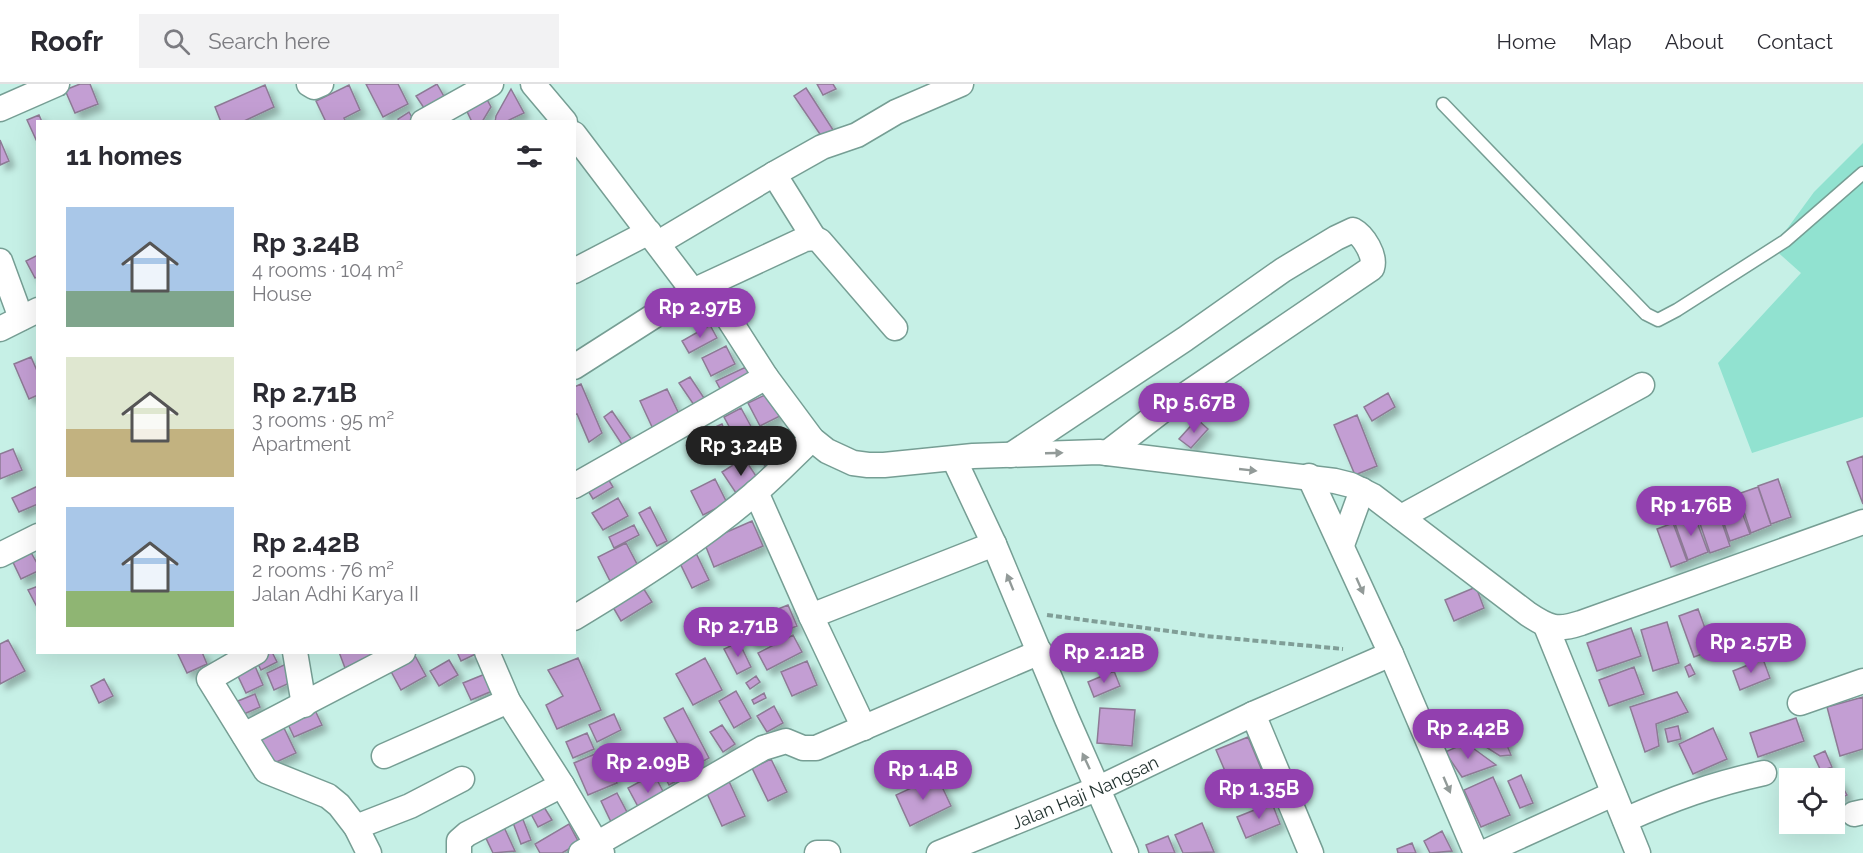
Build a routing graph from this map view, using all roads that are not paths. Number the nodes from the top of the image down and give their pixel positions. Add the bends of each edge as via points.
1 (57, 84) edge
2 (309, 84) edge
3 (321, 84) edge
4 (491, 84) edge
5 (532, 84) edge
6 (961, 84) edge
7 (1443, 104) dead end
8 (0, 109) edge
9 (427, 120) edge
10 (563, 120) edge
11 (576, 137) edge
12 (1863, 173) edge
13 (774, 174) junction
14 (654, 238) junction
15 (814, 238) junction
16 (0, 261) edge
17 (576, 270) edge
18 (693, 291) junction
19 (29, 314) edge
20 (895, 328) dead end
21 (0, 329) edge
22 (576, 367) edge
23 (766, 377) junction
24 (1642, 385) dead end
25 (812, 439) junction
26 (1107, 453) junction
27 (1011, 455) junction
28 (954, 459) junction
29 (1308, 476) junction
30 (576, 485) edge
31 (1362, 490) junction
32 (756, 492) junction
33 (1401, 517) junction
34 (1863, 522) edge
35 (36, 537) edge
36 (994, 544) junction
37 (1342, 544) junction
38 (0, 555) edge
39 (811, 616) junction
40 (576, 617) edge
41 (1546, 626) junction
42 (1040, 652) junction
43 (253, 654) edge
44 (295, 654) edge
45 (400, 654) edge
46 (488, 654) edge
47 (1391, 654) junction
48 (1863, 681) edge
49 (508, 701) junction
50 (1800, 703) dead end
51 (304, 705) junction
52 (1253, 714) junction
53 (864, 728) junction
54 (244, 735) junction
55 (384, 756) dead end
56 (1764, 773) dead end
57 (462, 779) dead end
58 (562, 784) junction
59 (1099, 788) junction
60 (1613, 794) junction
61 (1624, 820) junction
62 (356, 827) junction
63 (593, 850) edge
64 (369, 853) edge
65 (459, 853) edge
66 (817, 853) edge
67 (828, 853) edge
68 (939, 853) edge
69 (1126, 853) edge
70 (1311, 853) edge
71 (1476, 853) edge
72 (1483, 853) edge
73 (1638, 853) edge

1 - 8 street
2 - 3 street
4 - 9 street
5 - 10 street
6 - 13 street via 896,112 857,135 822,147
7 - 12 lane via 1646,314 1658,320 1785,241
11 - 14 street
13 - 14 street
13 - 15 street
14 - 17 street
14 - 18 street
15 - 18 street
15 - 20 street
16 - 19 street
18 - 22 street
18 - 23 street via 723,310
19 - 21 street
23 - 25 street
23 - 30 street
24 - 33 street
25 - 28 street via 853,463
25 - 32 street
27 -> 26 street
26 - 27 street via 1163,410 1372,268 1373,255 1357,232 1335,238 1283,270
26 -> 29 street
27 - 28 street
28 - 36 street
29 - 31 street
29 - 37 street
31 - 33 street
31 - 37 street
32 - 39 street
32 - 40 street via 672,555
33 - 41 street
34 - 41 street via 1581,623 1561,628
35 - 38 street
36 - 39 street
42 -> 36 street
37 -> 47 street
39 - 53 street
41 - 60 street
42 - 53 street
59 -> 42 street
43 - 54 street via 209,679
44 - 51 street
45 - 51 street
46 - 49 street
47 - 52 street, Jalan Haji Nangsan
47 -> 71 street
48 - 50 street
49 - 55 street
49 - 58 street
51 - 54 street
52 - 59 street, Jalan Haji Nangsan
52 - 70 street
53 - 63 street via 816,748 786,741 763,747
54 - 62 street via 266,771 328,796
56 - 61 street via 1682,795
57 - 62 street via 410,806
58 - 63 street
58 - 65 street via 467,834 459,841
59 - 68 street, Jalan Haji Nangsan
59 - 69 street
60 - 61 street
60 - 72 street
61 - 73 street
62 - 64 street
66 - 67 street

